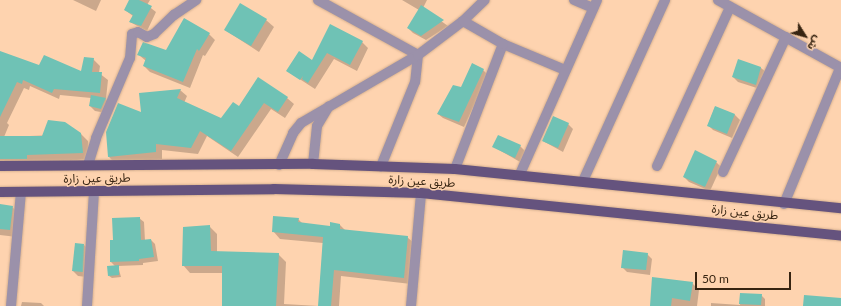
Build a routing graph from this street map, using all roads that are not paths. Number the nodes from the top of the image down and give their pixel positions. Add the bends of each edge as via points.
1 (196, 0) edge
2 (318, 0) edge
3 (485, 0) edge
4 (574, 0) edge
5 (665, 0) edge
6 (718, 0) edge
7 (595, 4) edge
8 (730, 6) junction
9 (463, 21) junction
10 (786, 37) junction
11 (503, 44) junction
12 (418, 55) junction
13 (840, 68) edge
14 (565, 70) junction
15 (330, 104) junction
16 (313, 164) junction
17 (88, 165) junction
18 (279, 165) junction
19 (0, 166) edge
20 (381, 166) junction
21 (657, 166) dead end
22 (455, 168) junction
23 (723, 172) dead end
24 (520, 174) junction
25 (583, 181) junction
26 (94, 191) junction
27 (0, 192) edge
28 (21, 192) junction
29 (421, 193) junction
30 (784, 204) junction
31 (841, 208) edge
32 (841, 236) edge
33 (11, 306) edge
34 (87, 306) edge
35 (411, 306) edge

1 - 17 street via 174,15 154,34 132,34 130,58 96,138
2 - 12 street
3 - 9 street
4 - 7 street
5 - 25 street
6 - 8 street
7 - 14 street
8 - 10 street
8 - 21 street
9 - 11 street
9 - 12 street
10 - 13 street
10 - 23 street
11 - 14 street
11 - 22 street
12 - 15 street
12 - 20 street via 415,82
13 - 30 street
14 - 24 street
15 - 16 street via 317,126
15 - 18 street via 301,123 293,133
16 - 18 main road, طريق عين زارة
16 - 20 main road, طريق عين زارة
17 - 18 main road, طريق عين زارة
17 - 19 main road, طريق عين زارة
20 - 22 main road, طريق عين زارة
22 - 24 main road, طريق عين زارة
24 - 25 main road, طريق عين زارة
25 - 30 main road, طريق عين زارة
26 - 28 main road, طريق عين زارة
26 - 29 main road, طريق عين زارة via 274,189
26 - 34 street
27 - 28 main road, طريق عين زارة
28 - 33 street
29 - 32 main road, طريق عين زارة
29 - 35 street
30 - 31 main road, طريق عين زارة

